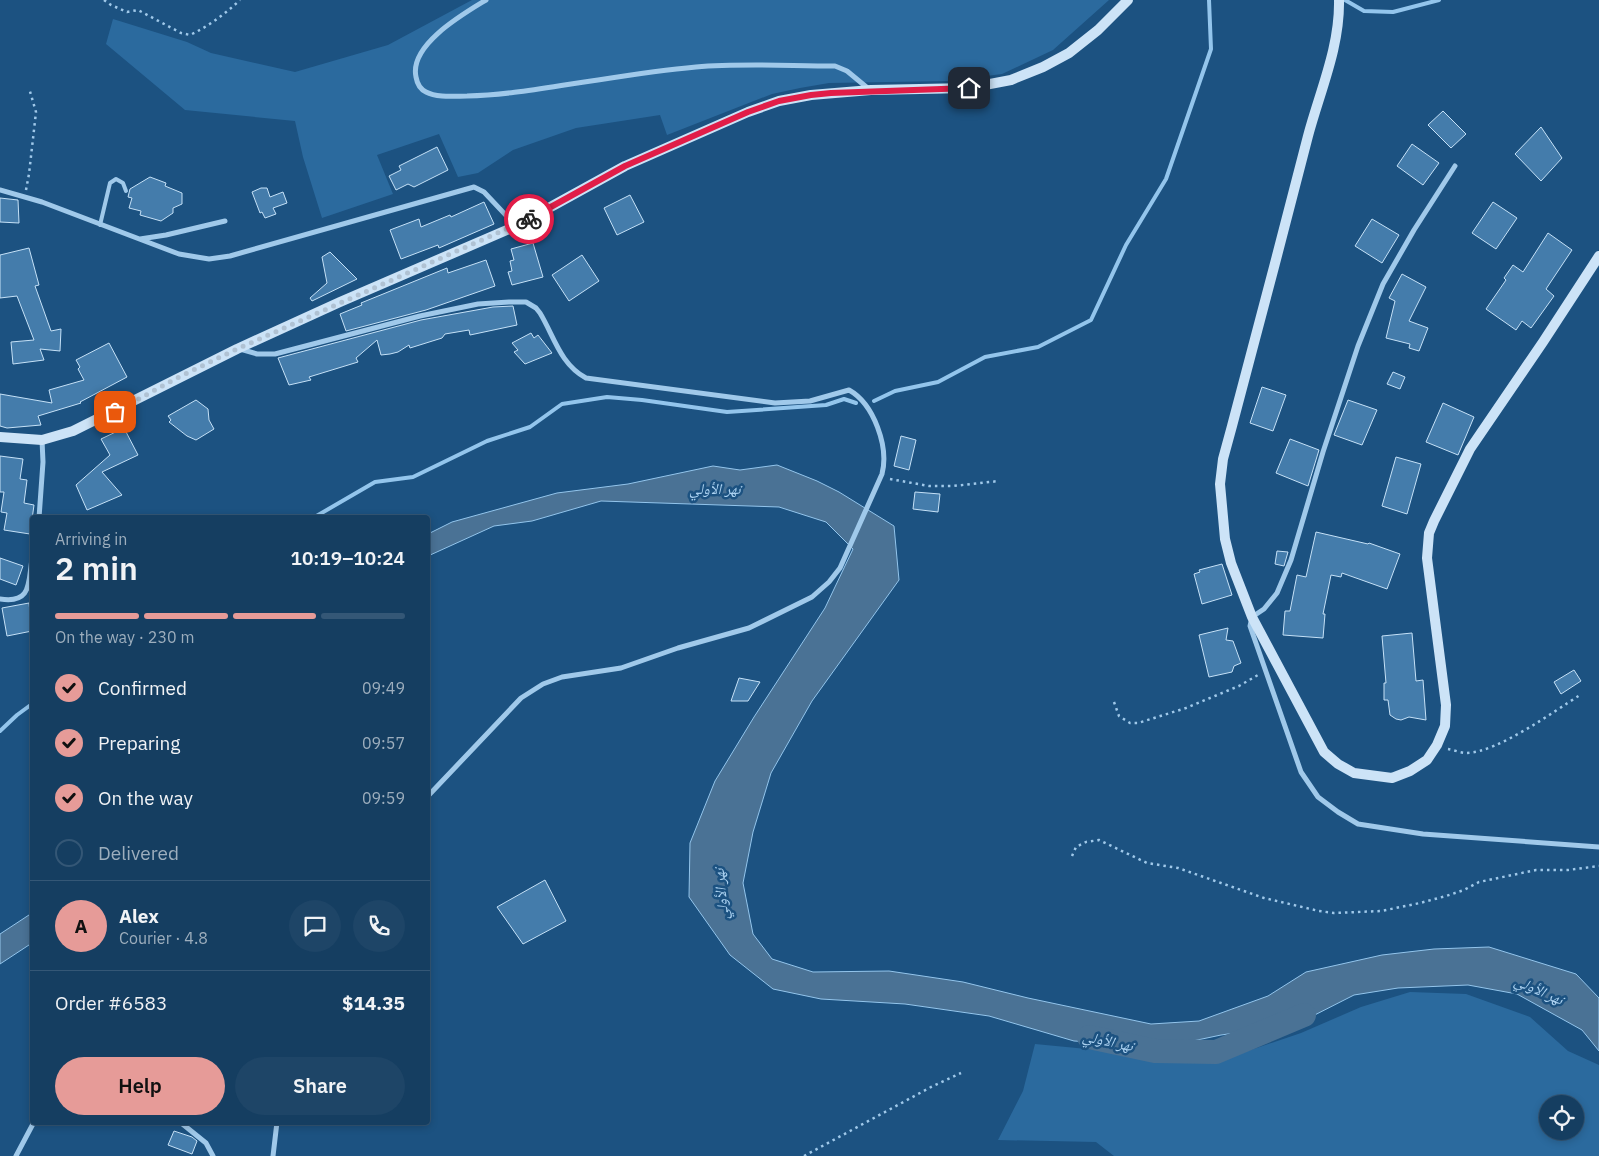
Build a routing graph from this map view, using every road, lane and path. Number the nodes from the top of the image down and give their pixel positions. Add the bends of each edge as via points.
1 (104, 0) edge
2 (240, 0) edge
3 (486, 0) edge
4 (1128, 0) edge
5 (1339, 0) edge
6 (29, 88) dead end
7 (871, 90) junction
8 (1455, 166) dead end
9 (0, 190) edge
10 (126, 191) dead end
11 (24, 196) junction
12 (225, 221) dead end
13 (100, 224) junction
14 (516, 226) junction
15 (139, 240) junction
16 (1599, 256) edge
17 (237, 349) junction
18 (0, 437) edge
19 (42, 440) junction
20 (882, 474) junction
21 (999, 481) dead end
22 (39, 515) edge
23 (30, 573) edge
24 (0, 599) edge
25 (1252, 617) junction
26 (1265, 670) junction
27 (1580, 695) dead end
28 (1114, 702) dead end
29 (1437, 745) junction
30 (430, 794) edge
31 (1599, 847) edge
32 (1072, 856) dead end
33 (1599, 866) edge
34 (960, 1073) dead end
35 (32, 1125) edge
36 (184, 1125) edge
37 (277, 1125) edge
38 (16, 1156) edge
39 (213, 1156) edge
40 (273, 1156) edge
41 (804, 1156) edge

1 - 2 path via 128,12 138,10 190,35
3 - 7 street via 465,12 424,47 415,73 417,82 427,93 492,95 696,67 751,65 836,66
4 - 7 main road via 1070,53 1011,80 969,88
5 - 25 main road via 1333,52 1309,132 1220,484 1225,539
6 - 11 path via 36,112
7 - 14 main road via 811,95 779,101 748,112 625,166
8 - 25 street via 1382,284 1323,452 1291,560 1277,593 1264,609
9 - 11 street
10 - 13 lane via 116,180 110,183
11 - 13 street
12 - 15 street
13 - 15 street
14 - 15 street via 484,192 474,187 230,256 187,256
14 - 17 main road
16 - 29 main road via 1470,449 1429,533 1427,558 1446,705 1445,726
17 - 19 main road via 73,431
17 - 20 street via 275,354 453,308 491,302 526,302 540,313 568,364 586,378 775,402 810,401 849,390 864,402 883,442
18 - 19 main road
19 - 22 street
20 - 21 path via 904,483 929,486
20 - 30 street via 840,568 812,598 749,628 620,668 562,677 543,684 521,698
23 - 24 street via 24,596
25 - 26 street via 1250,626
25 - 29 main road via 1324,752 1338,764 1354,773 1392,778 1410,772 1427,760
26 - 28 path via 1239,686 1186,708 1138,722 1119,716
26 - 31 street via 1301,772 1318,797 1358,824 1423,834
27 - 29 path via 1525,730 1489,748 1468,753
32 - 33 path via 1076,847 1099,840 1147,863 1178,868 1264,898 1334,913 1381,911 1410,905 1464,890 1479,882 1536,870
34 - 41 path
35 - 38 street
36 - 39 street via 206,1143
37 - 40 street

